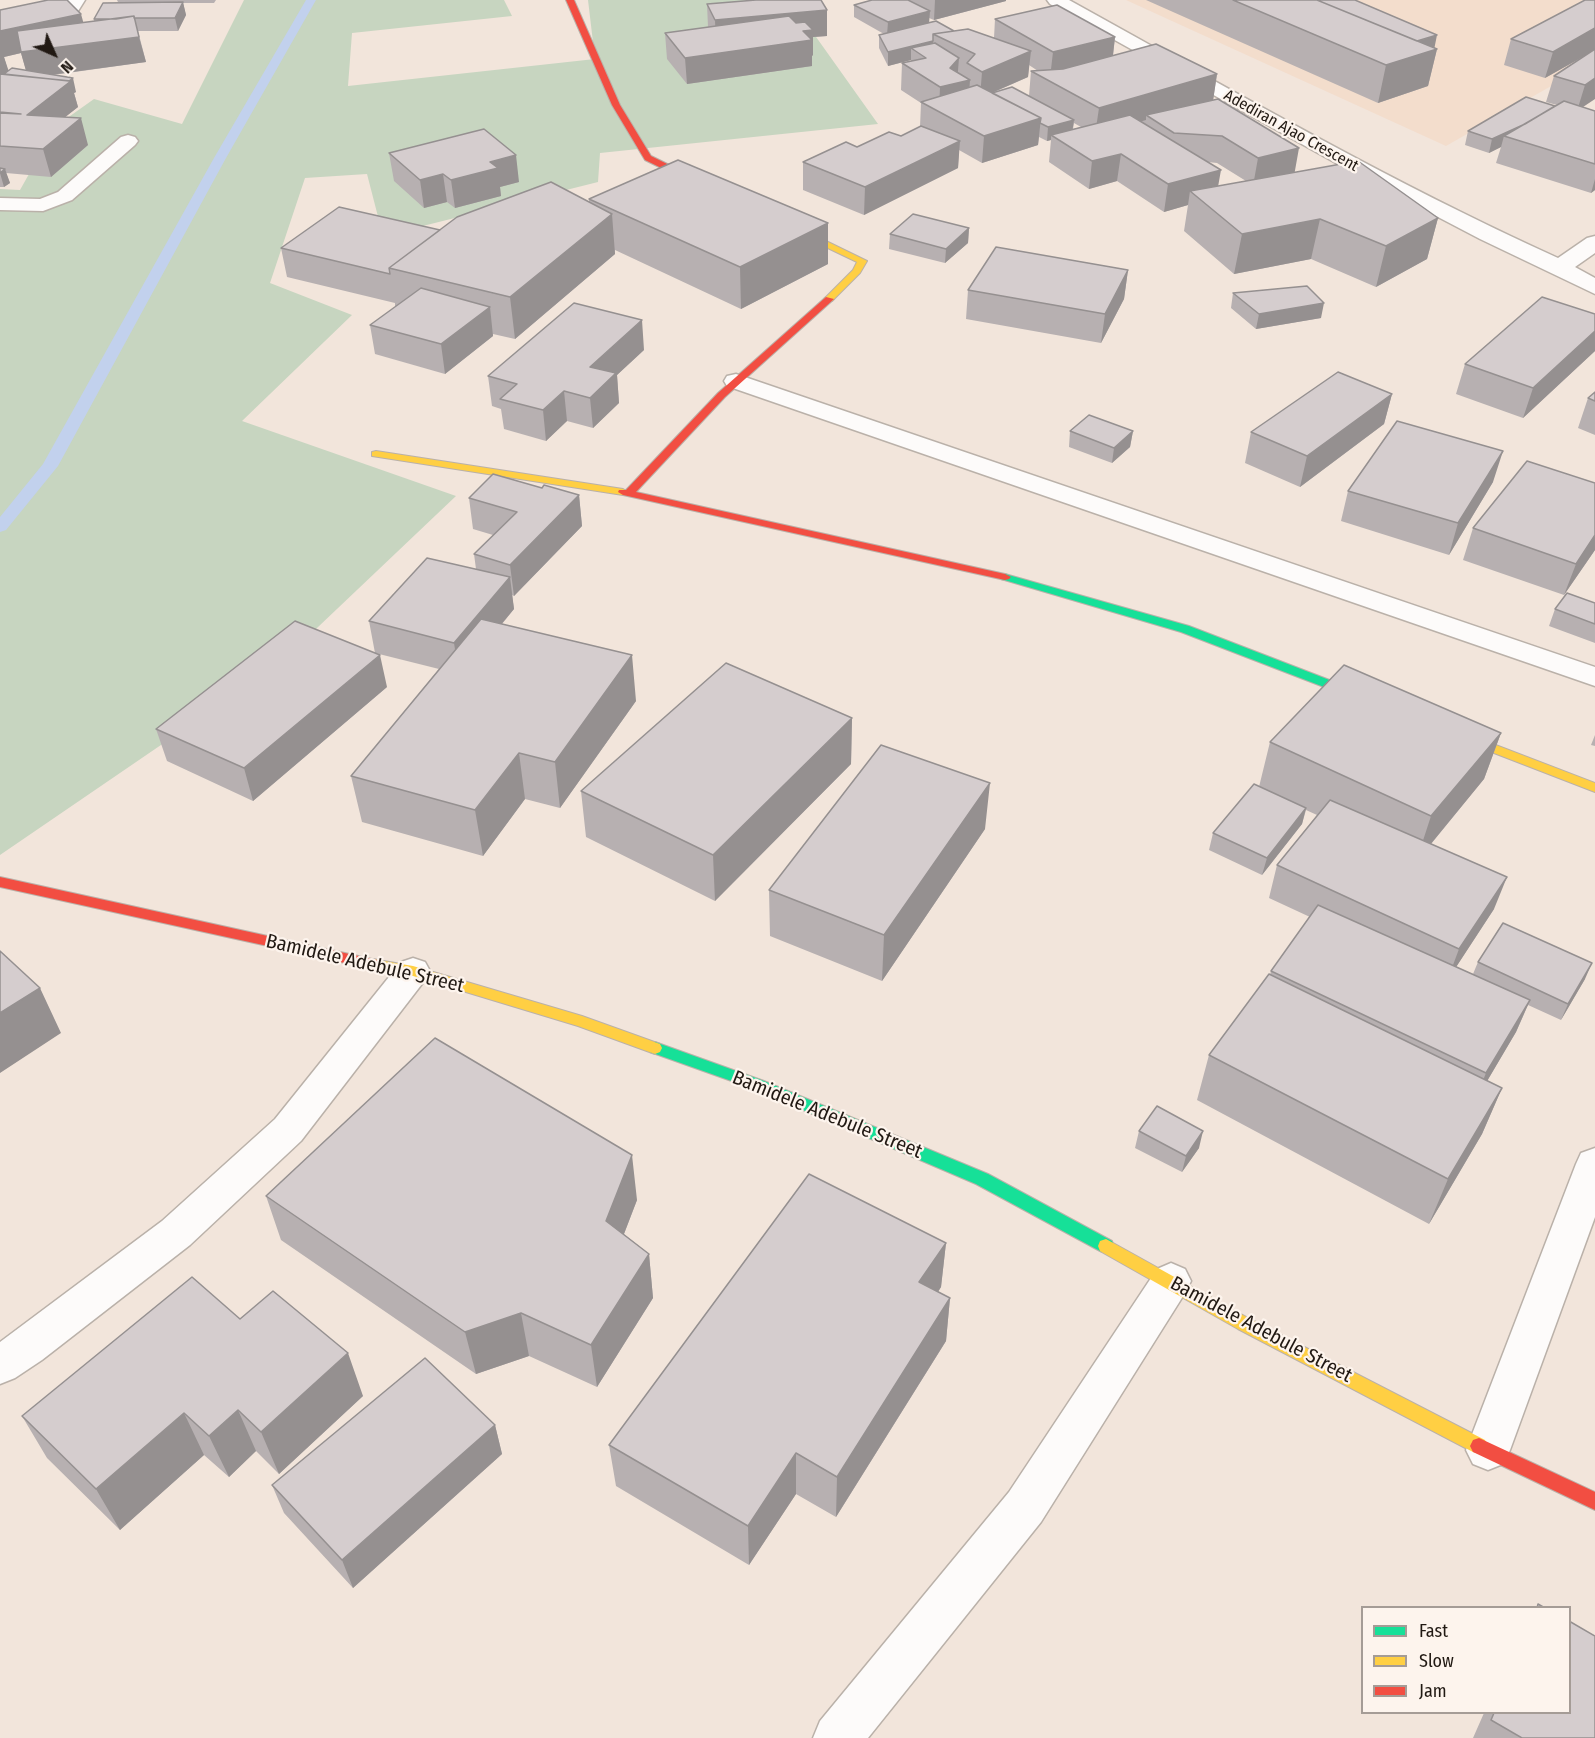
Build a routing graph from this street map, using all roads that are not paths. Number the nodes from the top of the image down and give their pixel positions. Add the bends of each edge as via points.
1 (76, 0) edge
2 (570, 0) edge
3 (1056, 0) edge
4 (0, 28) edge
5 (128, 141) dead end
6 (716, 191) edge
7 (0, 204) edge
8 (780, 221) edge
9 (1595, 243) edge
10 (1560, 267) junction
11 (1595, 287) edge
12 (736, 381) junction
13 (376, 454) dead end
14 (629, 493) junction
15 (1595, 677) edge
16 (1384, 706) edge
17 (1440, 728) edge
18 (1595, 788) edge
19 (0, 882) edge
20 (413, 971) junction
21 (1595, 1164) edge
22 (1171, 1281) junction
23 (0, 1365) edge
24 (1488, 1450) junction
25 (1595, 1501) edge
26 (837, 1738) edge

1 - 4 street via 69,12
2 - 6 street via 616,105 648,158
3 - 10 street, Adediran Ajao Crescent via 1359,168
5 - 7 street via 64,196 43,205
8 - 12 street via 862,261 857,271 802,326
9 - 10 street
10 - 11 street, Adediran Ajao Crescent
12 - 14 street
12 - 15 street
13 - 14 street
14 - 16 street via 1027,582 1185,629
17 - 18 street
19 - 20 street, Bamidele Adebule Street via 384,968
20 - 22 street, Bamidele Adebule Street via 582,1022 770,1090 982,1179
20 - 23 street via 288,1130 176,1233
21 - 24 street
22 - 24 street, Bamidele Adebule Street via 1245,1324
22 - 26 street via 1025,1507
24 - 25 street, Bamidele Adebule Street

